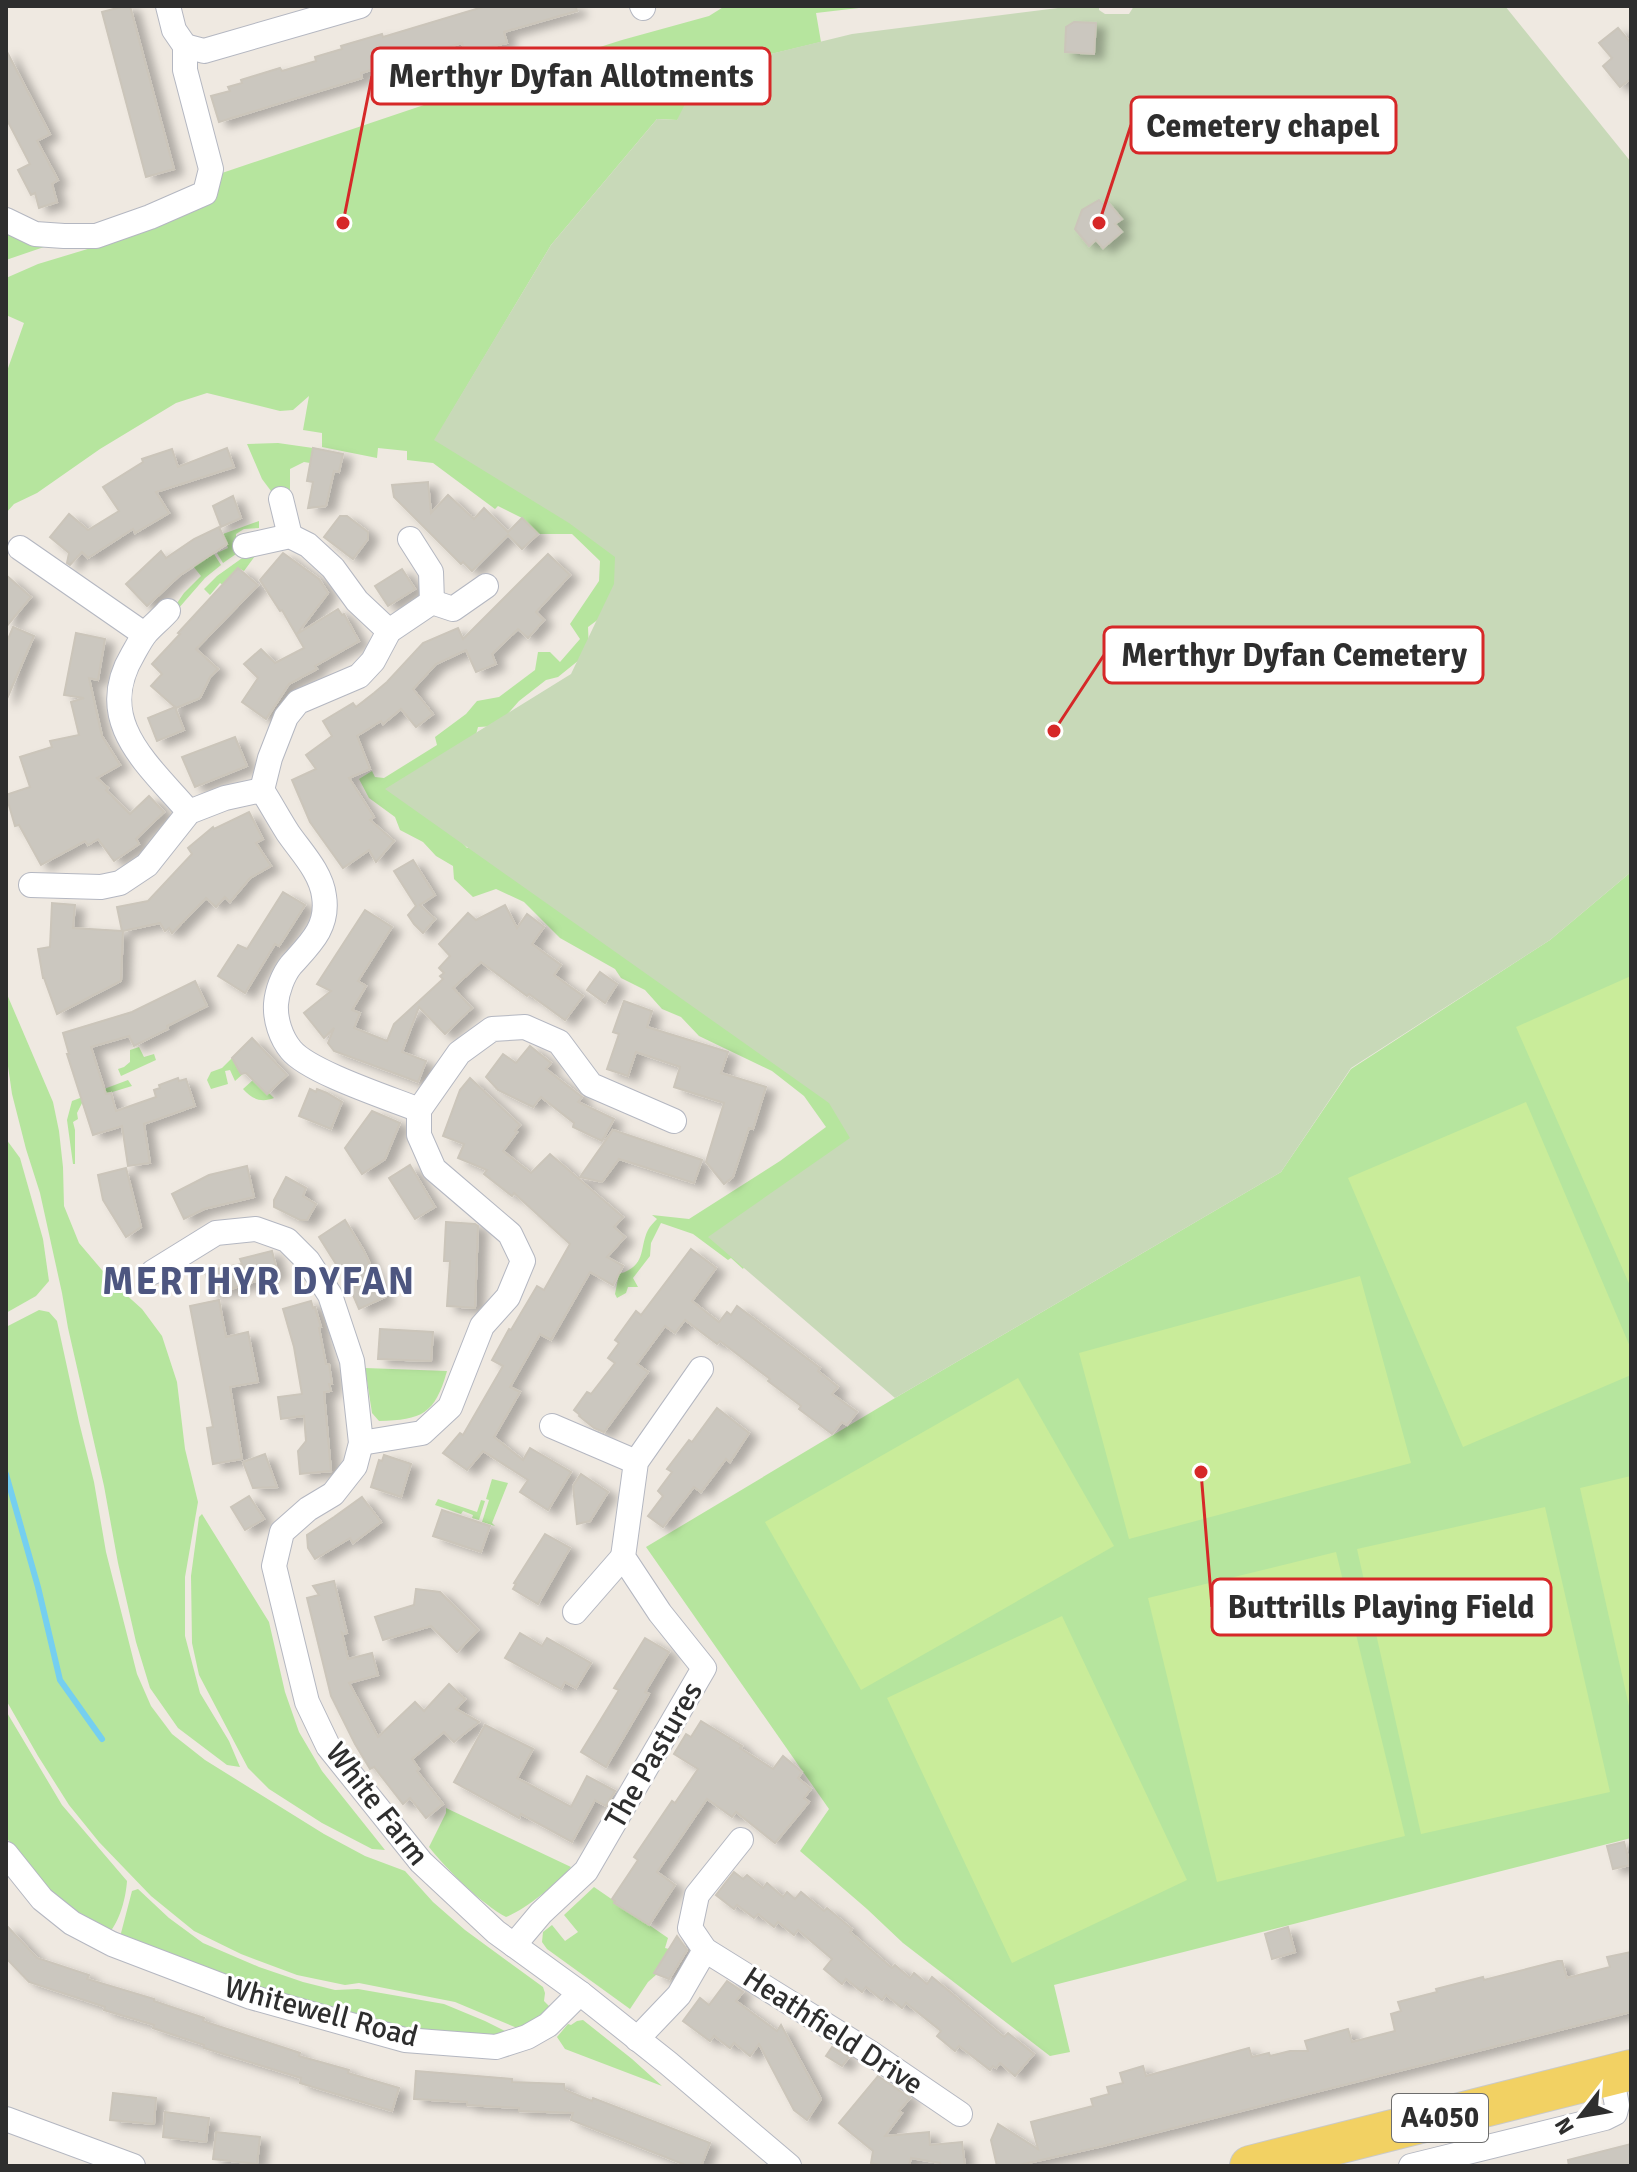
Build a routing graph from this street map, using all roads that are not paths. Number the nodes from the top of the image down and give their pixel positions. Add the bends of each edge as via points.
1 (168, 6) edge
2 (360, 6) edge
3 (185, 46) junction
4 (6, 220) edge
5 (281, 499) dead end
6 (290, 536) junction
7 (410, 539) dead end
8 (245, 546) dead end
9 (20, 548) dead end
10 (486, 586) dead end
11 (432, 602) junction
12 (168, 611) dead end
13 (389, 631) junction
14 (144, 634) junction
15 (262, 790) junction
16 (189, 812) junction
17 (31, 885) dead end
18 (419, 1110) junction
19 (674, 1121) dead end
20 (153, 1272) dead end
21 (701, 1369) dead end
22 (552, 1426) dead end
23 (361, 1443) junction
24 (636, 1462) junction
25 (623, 1557) junction
26 (575, 1612) dead end
27 (741, 1840) dead end
28 (6, 1854) edge
29 (514, 1945) junction
30 (705, 1950) junction
31 (580, 1993) junction
32 (637, 2039) junction
33 (1626, 2071) edge
34 (960, 2114) dead end
35 (6, 2119) edge
36 (1439, 2163) edge
37 (133, 2166) edge
38 (789, 2166) edge
39 (1250, 2166) edge
40 (1411, 2166) edge

1 - 3 street
2 - 3 street via 204,51
3 - 4 street via 185,70 211,169 205,193 96,236 35,234
5 - 6 street
6 - 8 street
6 - 13 street via 333,568
7 - 11 street via 431,572
9 - 14 street
10 - 11 street via 453,609
11 - 13 street
12 - 14 street
13 - 15 street via 359,676 298,702 286,717
14 - 16 street via 123,671 119,710 127,735 144,760
15 - 16 street
15 - 18 street via 311,864 324,894 325,916 318,933 280,986 278,1026 303,1061
16 - 17 street via 147,865 120,883
18 - 19 street via 459,1053 492,1029 525,1027 559,1042 591,1085
18 - 23 street via 419,1135 434,1169 510,1234 523,1261 508,1297 482,1326 450,1407 422,1433
20 - 23 street via 216,1233 256,1229 287,1240 330,1295 352,1361
21 - 24 street
22 - 24 street
23 - 29 street, White Farm via 355,1466 333,1494 282,1532 274,1566 307,1702 328,1746 421,1862
24 - 25 street
25 - 26 street
25 - 29 street, The Pastures via 704,1668 586,1871
27 - 30 street via 697,1895 690,1928
28 - 31 street, Whitewell Road via 42,1899 112,1944 251,1997 405,2040 496,2047 548,2025
29 - 31 street, White Farm
30 - 32 street via 679,1995
30 - 34 street, Heathfield Drive
31 - 32 street
32 - 38 street
33 - 36 street via 1615,2113 1605,2118
33 - 39 main road, A4050
35 - 37 street
36 - 40 street

